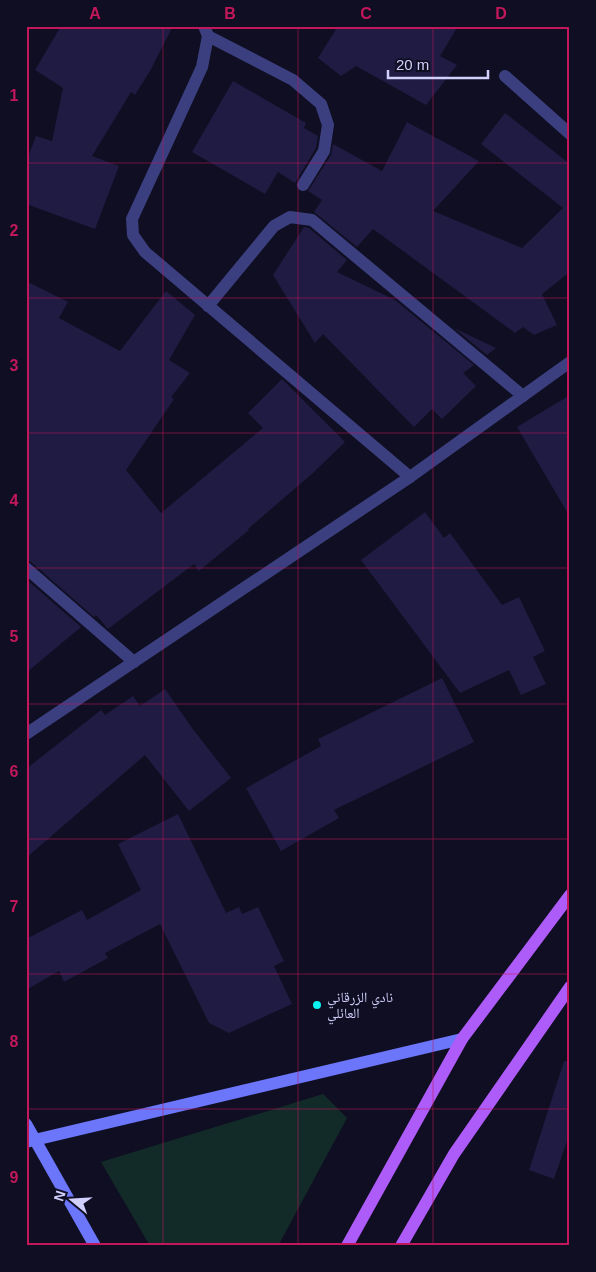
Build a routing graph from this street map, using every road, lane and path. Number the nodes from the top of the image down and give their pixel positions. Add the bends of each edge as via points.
1 (206, 31) edge
2 (504, 76) dead end
3 (570, 134) edge
4 (303, 185) dead end
5 (208, 306) junction
6 (570, 362) edge
7 (523, 396) junction
8 (410, 477) junction
9 (26, 568) edge
10 (134, 662) junction
11 (26, 734) edge
12 (570, 894) edge
13 (570, 987) edge
14 (462, 1039) junction
15 (26, 1124) edge
16 (30, 1141) edge
17 (95, 1246) edge
18 (346, 1246) edge
19 (401, 1246) edge

1 - 4 street via 293,80 321,104 328,125 324,151
1 - 5 street via 202,67 132,219 133,235 145,252
2 - 3 street
5 - 7 street via 274,226 290,217 312,220
5 - 8 street
6 - 7 street
7 - 8 street
8 - 10 street
9 - 10 street
10 - 11 street
12 - 14 main road
13 - 19 main road via 454,1154
14 - 16 main road
14 - 18 main road
15 - 16 main road
16 - 17 main road

